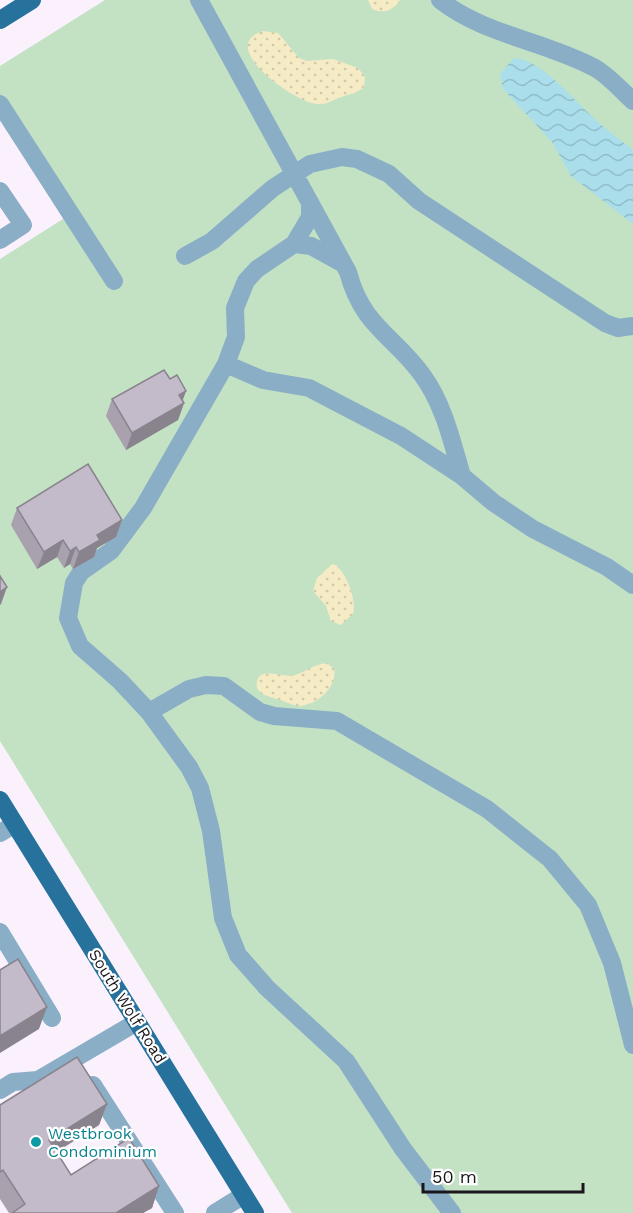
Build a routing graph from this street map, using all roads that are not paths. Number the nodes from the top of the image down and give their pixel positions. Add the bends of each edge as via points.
1 (32, 0) edge
2 (199, 0) edge
3 (440, 0) edge
4 (0, 20) edge
5 (633, 101) edge
6 (0, 104) edge
7 (294, 173) junction
8 (0, 190) edge
9 (310, 202) junction
10 (0, 240) edge
11 (294, 244) junction
12 (185, 256) dead end
13 (345, 265) junction
14 (114, 281) dead end
15 (633, 326) edge
16 (226, 364) junction
17 (462, 476) junction
18 (633, 585) edge
19 (149, 712) junction
20 (0, 800) edge
21 (8, 829) edge
22 (0, 932) edge
23 (52, 1018) dead end
24 (137, 1022) junction
25 (633, 1045) edge
26 (76, 1058) junction
27 (0, 1090) edge
28 (244, 1195) junction
29 (175, 1213) edge
30 (215, 1213) edge
31 (255, 1213) edge
32 (452, 1213) edge

1 - 4 main road
2 - 7 lane
3 - 5 lane via 456,13 598,70
6 - 14 lane
7 - 9 lane
7 - 12 lane via 212,241
7 - 15 lane via 310,164 342,157 374,165 418,201 605,323 618,328
8 - 10 lane via 23,225
9 - 11 lane via 310,218
9 - 13 lane
11 - 13 lane via 311,246
11 - 16 lane via 257,268 246,281 235,308 236,337
13 - 17 lane via 353,290 373,325 422,374 435,393
16 - 17 lane via 263,381 309,388 340,402
16 - 19 lane via 143,508 111,551 81,572 74,583 68,618 80,646
17 - 18 lane via 533,529 607,567
19 - 25 lane via 189,690 206,685 224,686 260,712 337,721 488,809 550,859 588,905 612,963
19 - 32 lane via 200,788 216,858 223,918 238,955 267,988 346,1061 403,1149
20 - 21 main road, South Wolf Road
21 - 24 main road, South Wolf Road
22 - 23 lane
24 - 26 lane
24 - 28 main road, South Wolf Road
26 - 27 lane via 38,1080 13,1082
26 - 29 lane
28 - 30 lane
28 - 31 main road, South Wolf Road

